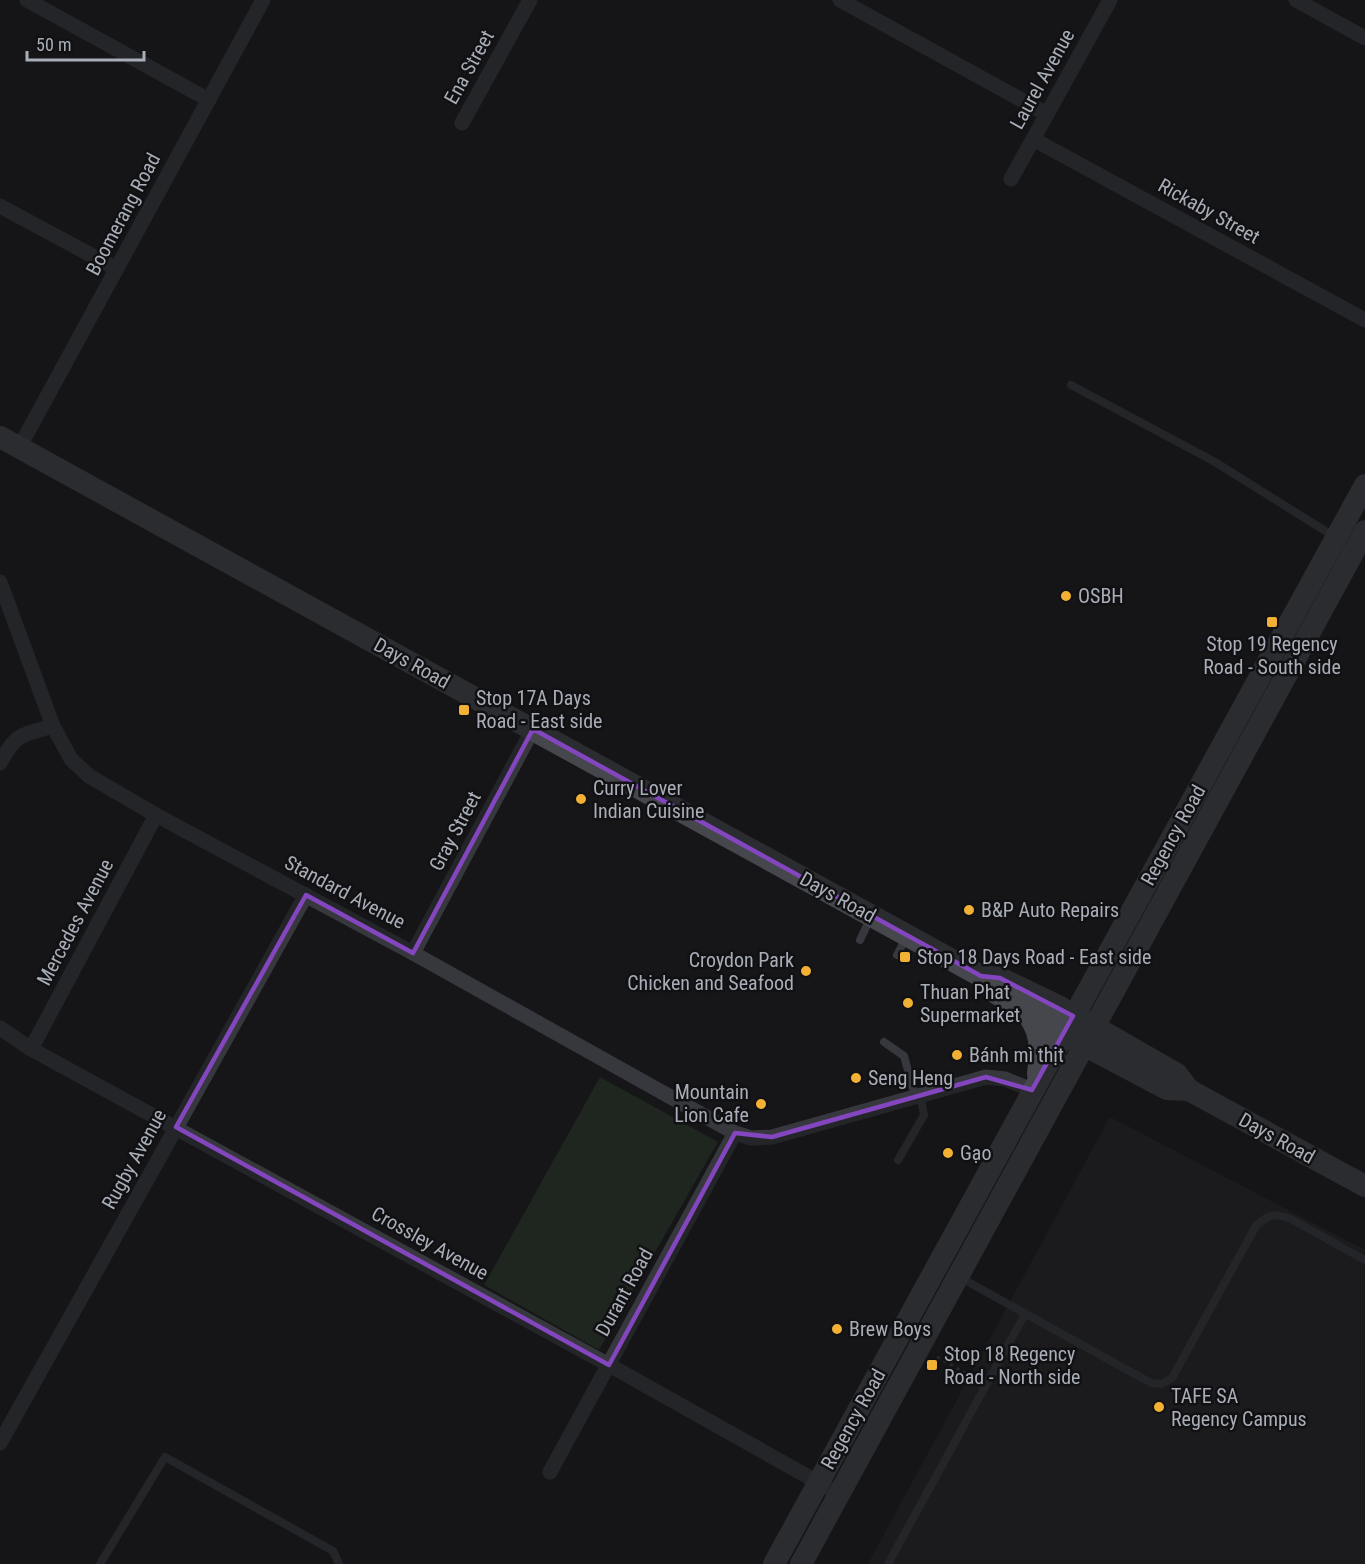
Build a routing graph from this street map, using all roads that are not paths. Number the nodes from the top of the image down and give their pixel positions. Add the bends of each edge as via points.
1 (27, 0) edge
2 (263, 0) edge
3 (530, 0) edge
4 (840, 0) edge
5 (1110, 0) edge
6 (1296, 0) edge
7 (1365, 38) edge
8 (208, 100) junction
9 (1047, 114) junction
10 (462, 123) dead end
11 (1033, 139) junction
12 (1011, 179) dead end
13 (0, 207) edge
14 (117, 269) junction
15 (1365, 320) edge
16 (1071, 385) dead end
17 (9, 442) edge
18 (1365, 485) edge
19 (1365, 531) edge
20 (1336, 537) junction
21 (0, 582) edge
22 (53, 726) junction
23 (533, 729) junction
24 (0, 763) edge
25 (156, 814) junction
26 (306, 896) junction
27 (872, 916) junction
28 (908, 935) junction
29 (860, 940) dead end
30 (413, 952) junction
31 (897, 956) dead end
32 (981, 976) junction
33 (1023, 1009) junction
34 (1068, 1025) junction
35 (0, 1028) edge
36 (1089, 1035) junction
37 (884, 1042) dead end
38 (31, 1049) junction
39 (1035, 1085) junction
40 (918, 1096) junction
41 (176, 1127) junction
42 (735, 1132) junction
43 (898, 1160) dead end
44 (1365, 1186) edge
45 (1365, 1260) edge
46 (948, 1271) junction
47 (1025, 1314) junction
48 (609, 1365) junction
49 (0, 1443) edge
50 (550, 1472) dead end
51 (819, 1482) junction
52 (839, 1494) junction
53 (100, 1564) edge
54 (339, 1564) edge
55 (774, 1564) edge
56 (801, 1564) edge
57 (888, 1564) edge

1 - 8 street
2 - 8 street, Boomerang Road
3 - 10 street, Ena Street
4 - 9 street
5 - 9 street, Laurel Avenue
6 - 7 street
8 - 14 street, Boomerang Road
9 - 11 street, Laurel Avenue
11 - 12 street, Laurel Avenue
11 - 15 street, Rickaby Street
13 - 14 street
14 - 17 street, Boomerang Road
16 - 20 lane via 1215,462
17 - 23 main road, Days Road
18 - 20 main road, Regency Road
19 - 36 main road, Regency Road
20 - 34 main road, Regency Road
21 - 22 street, Standard Avenue
22 - 24 street via 21,735
22 - 25 street, Standard Avenue via 71,759 89,776
23 - 27 main road, Days Road
23 - 30 street, Gray Street
25 - 26 street, Standard Avenue
25 - 38 street, Mercedes Avenue
26 - 30 street, Standard Avenue
26 - 41 street, Rugby Avenue
27 - 28 main road, Days Road
27 - 29 lane
28 - 31 lane
28 - 32 main road, Days Road
30 - 42 street, Standard Avenue
32 - 33 main road, Days Road via 996,993
32 - 34 main road, Days Road via 1000,978
33 - 34 main road, Days Road
33 - 39 main road via 1033,1020 1041,1048
34 - 36 main road, Days Road
34 - 39 main road, Regency Road
35 - 38 street, Crossley Avenue
36 - 44 main road, Days Road via 1177,1074 1189,1090
36 - 46 main road, Regency Road
37 - 40 lane via 904,1056
38 - 41 street, Crossley Avenue
39 - 40 street via 986,1077
39 - 46 main road, Regency Road
40 - 42 street, Standard Avenue via 772,1137 751,1138
40 - 43 lane via 924,1115
41 - 48 street, Crossley Avenue
41 - 49 street, Rugby Avenue
42 - 48 street, Durant Road
45 - 47 lane via 1291,1219 1278,1214 1264,1218 1172,1378 1161,1384 1151,1383
46 - 47 lane
46 - 51 main road, Regency Road
46 - 52 main road, Regency Road
47 - 57 lane
48 - 50 street, Durant Road
48 - 51 street, Crossley Avenue
51 - 52 street, Crossley Avenue
51 - 55 main road, Regency Road
52 - 56 main road, Regency Road
53 - 54 lane via 165,1457 333,1551

